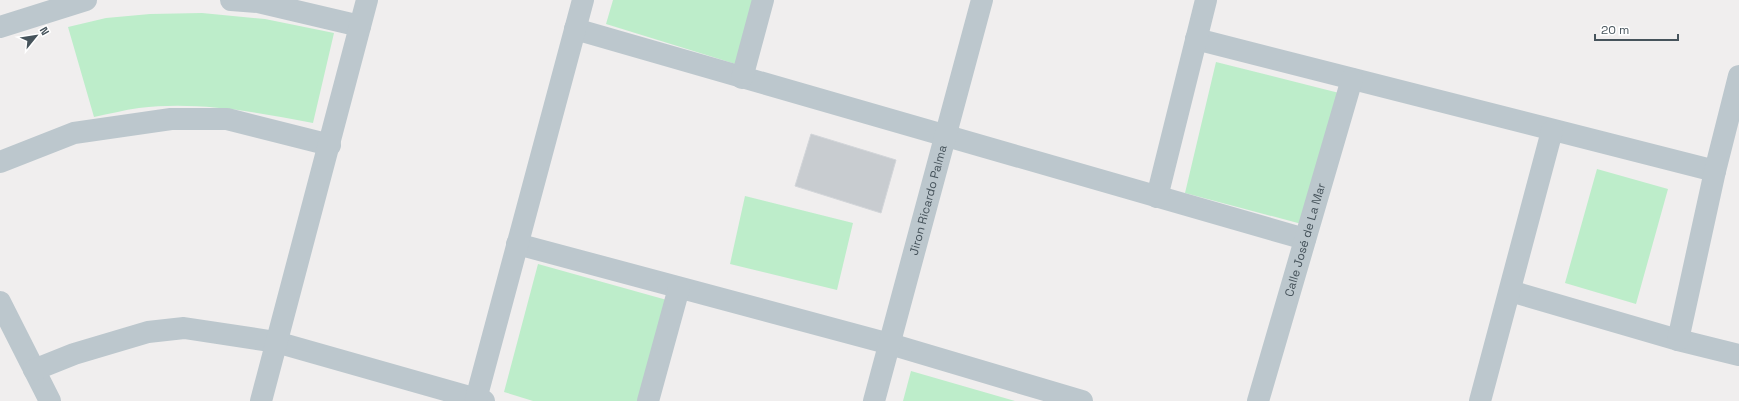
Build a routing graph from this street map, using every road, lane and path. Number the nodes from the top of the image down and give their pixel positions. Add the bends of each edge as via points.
1 (86, 0) edge
2 (231, 0) edge
3 (368, 0) edge
4 (583, 0) edge
5 (763, 0) edge
6 (982, 0) edge
7 (1206, 0) edge
8 (360, 26) junction
9 (0, 27) edge
10 (575, 30) junction
11 (1196, 39) junction
12 (1739, 76) edge
13 (742, 78) junction
14 (1352, 79) junction
15 (1552, 131) junction
16 (947, 136) junction
17 (330, 145) junction
18 (0, 162) edge
19 (1715, 171) junction
20 (1157, 197) junction
21 (1305, 239) junction
22 (517, 244) junction
23 (679, 288) junction
24 (1510, 291) junction
25 (2, 309) edge
26 (1678, 340) junction
27 (276, 342) junction
28 (890, 344) junction
29 (1739, 355) edge
30 (34, 370) junction
31 (480, 400) edge
32 (50, 401) edge
33 (261, 401) edge
34 (648, 401) edge
35 (874, 401) edge
36 (1082, 401) edge
37 (1258, 401) edge
38 (1480, 401) edge

1 - 9 street
2 - 8 street via 258,2
3 - 8 street
4 - 10 street
5 - 13 street
6 - 16 street, Jiron Ricardo Palma
7 - 11 street
8 - 17 street
10 - 13 street
10 - 22 street
11 - 14 street
11 - 20 street
12 - 19 street
13 - 16 street
14 - 15 street
14 - 21 street, Calle José de La Mar
15 - 19 street
15 - 24 street
16 - 20 street
16 - 28 street, Jiron Ricardo Palma
17 - 18 street via 227,119 171,119 74,133
17 - 27 street
19 - 26 street
20 - 21 street
21 - 37 street, Calle José de La Mar
22 - 23 street
22 - 31 street
23 - 28 street
23 - 34 street
24 - 26 street
24 - 38 street
25 - 30 street
26 - 29 street
27 - 30 street via 177,328 148,332 74,354
27 - 31 street
27 - 33 street
28 - 35 street, Jiron Ricardo Palma
28 - 36 street
30 - 32 street

